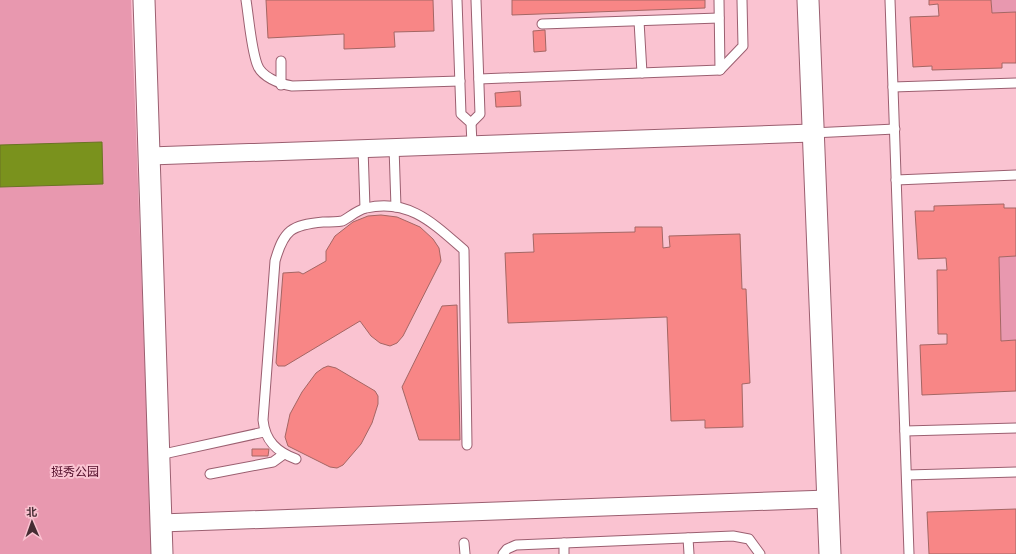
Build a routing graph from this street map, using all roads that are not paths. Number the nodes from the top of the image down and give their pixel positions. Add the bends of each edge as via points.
1 (144, 0) edge
2 (246, 0) edge
3 (457, 0) edge
4 (476, 0) edge
5 (719, 0) edge
6 (742, 0) edge
7 (808, 0) edge
8 (890, 0) edge
9 (719, 18) junction
10 (640, 21) junction
11 (542, 24) dead end
12 (280, 61) dead end
13 (720, 70) junction
14 (642, 73) junction
15 (479, 79) junction
16 (460, 81) junction
17 (1016, 83) edge
18 (281, 84) junction
19 (893, 87) junction
20 (471, 123) junction
21 (895, 129) junction
22 (812, 132) junction
23 (472, 144) junction
24 (394, 147) junction
25 (363, 148) junction
26 (150, 156) junction
27 (1016, 175) edge
28 (896, 180) junction
29 (396, 207) junction
30 (365, 208) junction
31 (1016, 428) edge
32 (905, 431) junction
33 (264, 432) junction
34 (467, 445) dead end
35 (284, 454) junction
36 (159, 455) junction
37 (296, 459) dead end
38 (1016, 472) edge
39 (210, 474) dead end
40 (907, 475) junction
41 (828, 499) junction
42 (161, 523) junction
43 (688, 538) junction
44 (464, 543) dead end
45 (564, 543) junction
46 (162, 554) edge
47 (465, 554) edge
48 (504, 554) edge
49 (564, 554) edge
50 (689, 554) edge
51 (760, 554) edge
52 (830, 554) edge
53 (909, 554) edge

1 - 26 street
2 - 18 lane via 257,65 267,76
3 - 16 lane
4 - 15 lane
5 - 9 lane
6 - 13 lane via 743,46
7 - 22 street
8 - 19 lane
9 - 10 lane
9 - 13 lane
10 - 11 lane
10 - 14 lane
12 - 18 lane
13 - 14 lane
14 - 15 lane
15 - 20 lane via 480,114
16 - 18 lane via 292,86
16 - 20 lane via 461,114
17 - 19 lane
19 - 21 lane
20 - 23 lane
21 - 22 lane
21 - 28 lane
22 - 23 street
22 - 41 street
23 - 24 street
24 - 25 street
24 - 29 lane
25 - 26 street
25 - 30 lane
26 - 36 street
27 - 28 lane
28 - 32 lane
29 - 30 lane
29 - 34 lane via 413,211 428,219 464,250
30 - 33 lane via 353,212 342,220 294,227 281,242 275,261
31 - 32 lane
32 - 40 lane
33 - 35 lane via 271,443
33 - 36 lane
35 - 37 lane
35 - 39 lane via 273,462
36 - 42 street
38 - 40 lane
40 - 53 lane
41 - 42 street
41 - 52 street
42 - 46 street
43 - 45 lane
43 - 50 lane
43 - 51 lane via 733,536 748,539
44 - 47 lane
45 - 48 lane via 516,545 507,549
45 - 49 lane

